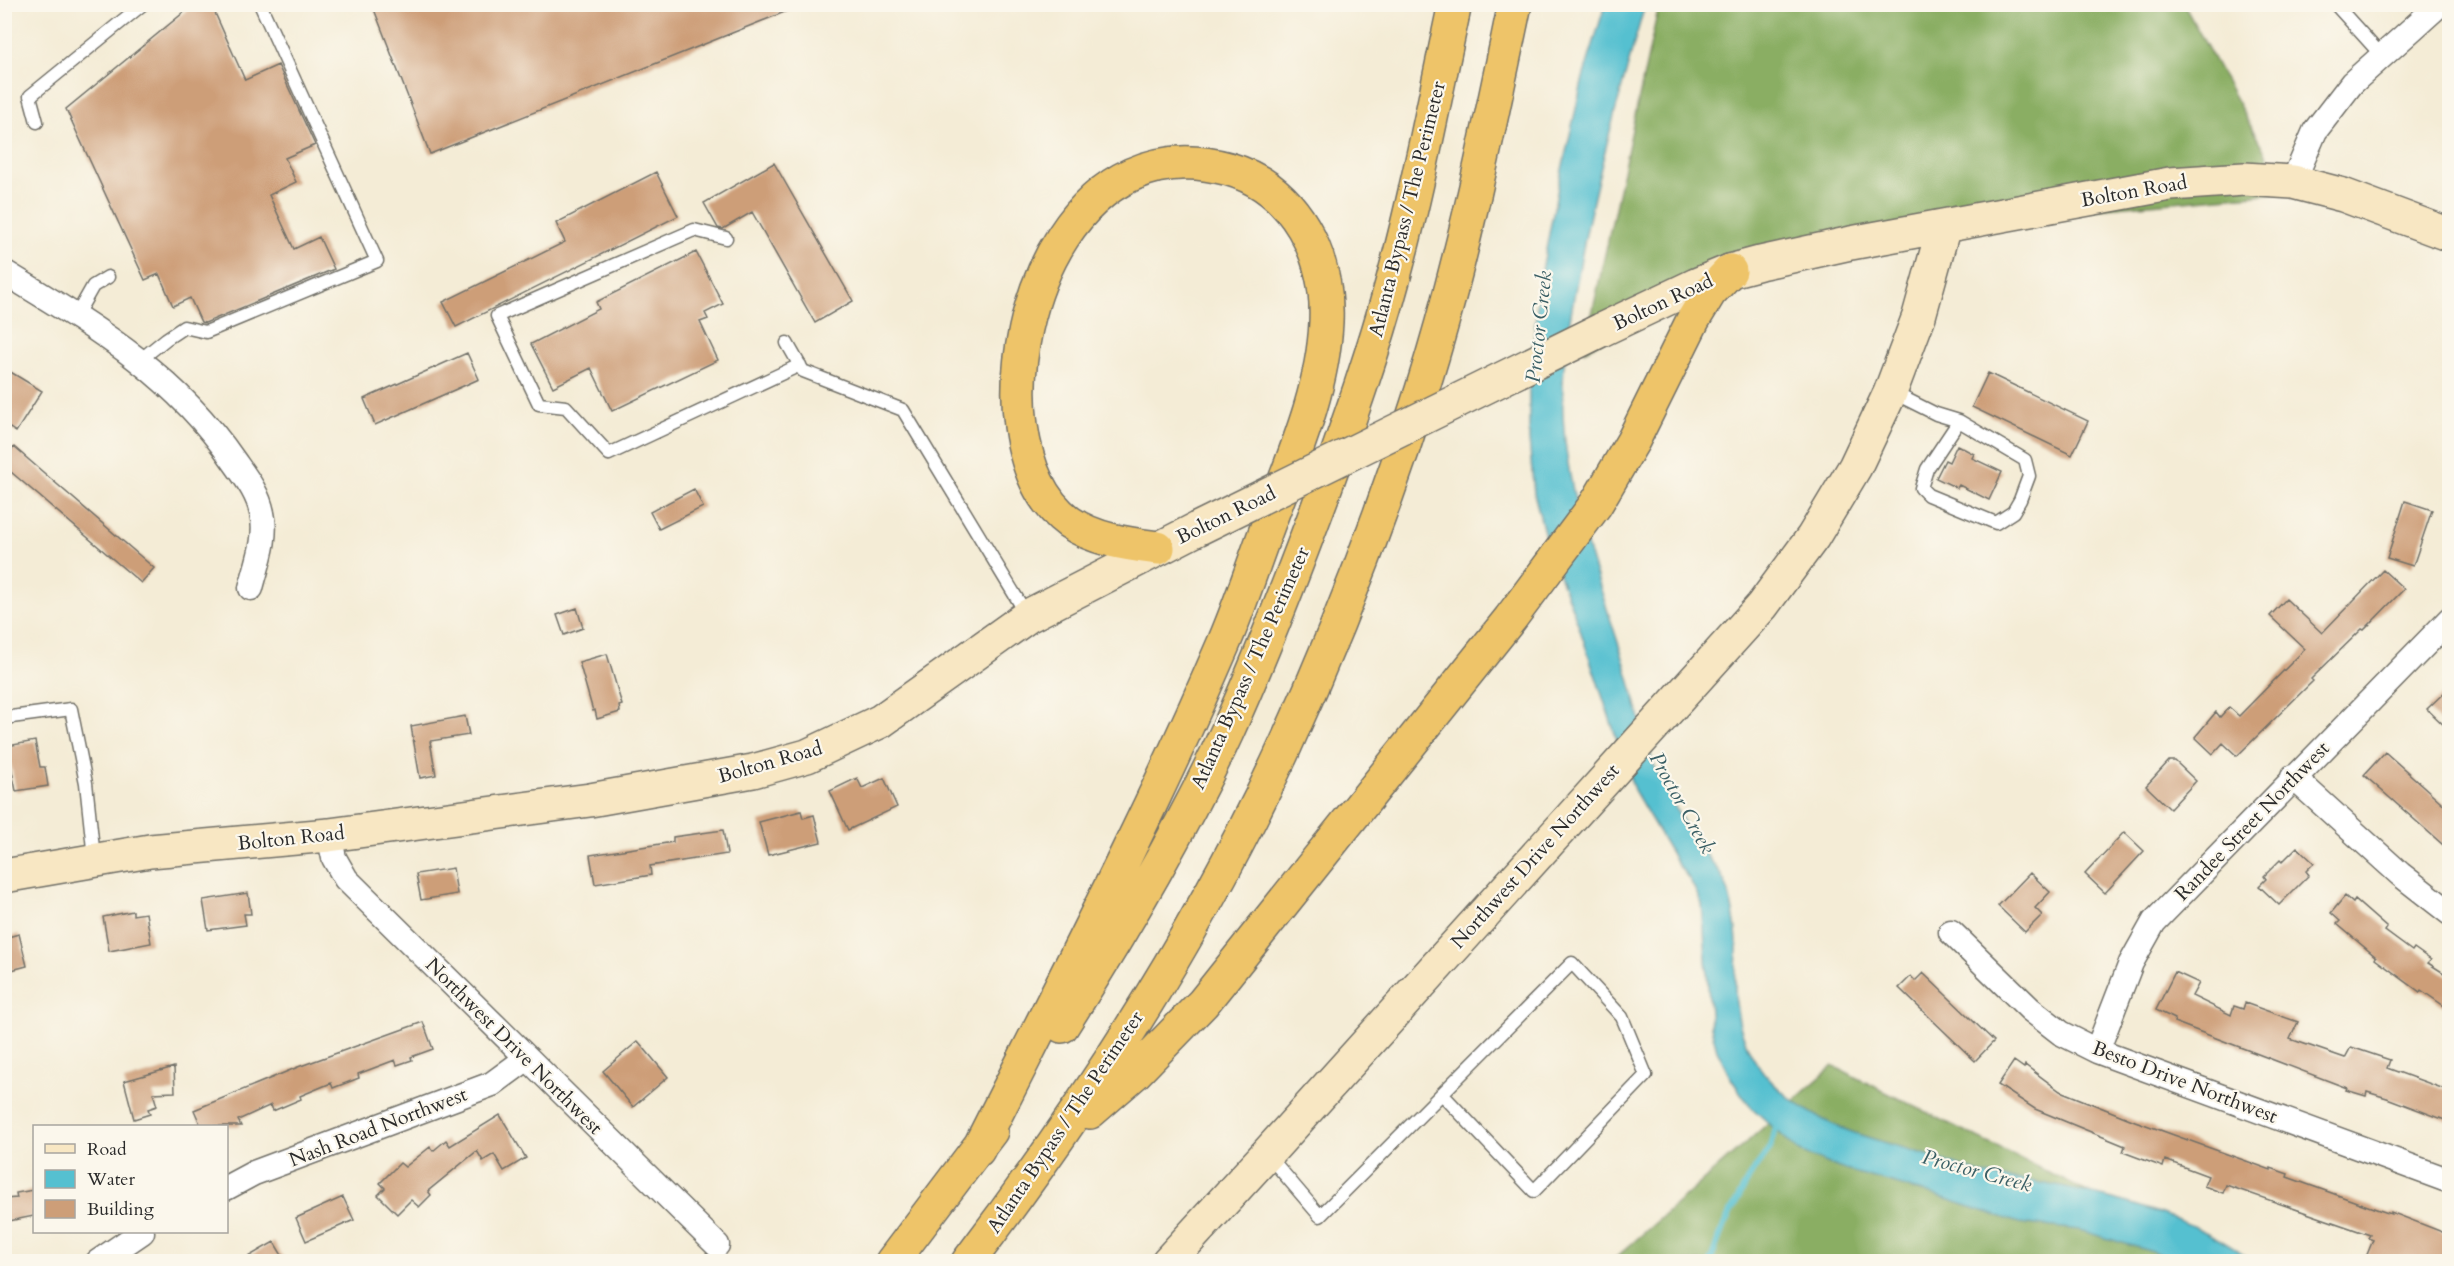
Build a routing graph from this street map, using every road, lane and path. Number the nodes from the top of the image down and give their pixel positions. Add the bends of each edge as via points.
1 (143, 4) edge
2 (260, 4) edge
3 (1455, 4) edge
4 (1515, 4) edge
5 (2335, 4) edge
6 (2440, 4) edge
7 (2382, 56) junction
8 (37, 122) dead end
9 (2293, 182) junction
10 (1944, 226) junction
11 (2450, 235) edge
12 (726, 238) dead end
13 (1730, 271) junction
14 (4, 272) edge
15 (108, 277) dead end
16 (76, 316) junction
17 (787, 343) dead end
18 (140, 360) junction
19 (800, 364) junction
20 (1891, 391) junction
21 (1959, 421) junction
22 (1158, 548) junction
23 (251, 588) dead end
24 (1028, 616) junction
25 (2450, 619) edge
26 (4, 718) edge
27 (2293, 777) junction
28 (329, 835) junction
29 (94, 861) junction
30 (4, 876) edge
31 (2450, 912) edge
32 (1951, 932) dead end
33 (2097, 1051) junction
34 (526, 1059) junction
35 (1442, 1094) junction
36 (1059, 1139) junction
37 (978, 1150) junction
38 (1267, 1154) junction
39 (2450, 1181) edge
40 (228, 1187) edge
41 (141, 1233) edge
42 (717, 1245) dead end
43 (98, 1262) edge
44 (892, 1262) edge
45 (968, 1262) edge
46 (1168, 1262) edge

1 - 8 lane via 30,96
2 - 18 lane via 377,261 206,332 184,327
3 - 37 highway, Atlanta Bypass / The Perimeter via 1393,280 1349,421 1265,645 1220,745 1134,909 1024,1086
4 - 36 highway, Atlanta Bypass / The Perimeter via 1460,251 1424,386 1360,567 1281,754 1236,844 1150,998
5 - 7 lane
6 - 7 street
7 - 9 street via 2352,83 2315,131
9 - 10 main road, Bolton Road via 2244,179 2170,184
9 - 11 main road, Bolton Road via 2343,195
10 - 13 main road, Bolton Road
10 - 20 main road, Northwest Drive Northwest via 1919,316
12 - 19 lane via 694,230 497,316 540,404 566,407 609,454
13 - 22 main road, Bolton Road, bridge via 1601,330
13 - 36 highway via 1710,292 1693,320 1633,441 1596,504 1510,619 1203,1003 1135,1072
14 - 16 street
15 - 16 lane via 93,286
16 - 18 street
17 - 19 lane
18 - 23 street via 213,430 256,493 263,514 264,536
19 - 24 lane via 803,370 903,410
20 - 21 lane
20 - 38 main road, Northwest Drive Northwest via 1855,466 1813,537 1762,606
21 - 21 lane via 2025,460 2029,476 2020,500 2013,512 1996,523 1928,495 1921,488 1927,469
22 - 24 main road, Bolton Road
22 - 37 highway via 1119,542 1086,531 1069,522 1042,491 1029,464 1021,424 1021,349 1043,273 1079,214 1101,193 1152,167 1207,164 1260,182 1300,219 1317,254 1326,289 1321,364 1308,417 1224,642 1132,843
24 - 28 main road, Bolton Road via 881,722 807,756 753,771 590,800
25 - 27 street, Randee Street Northwest
26 - 29 lane via 71,709 86,783
27 - 31 street via 2400,874
27 - 33 street, Randee Street Northwest via 2154,922 2131,963
28 - 29 main road, Bolton Road via 150,851
28 - 34 street, Northwest Drive Northwest via 334,858 346,879
29 - 30 main road, Bolton Road
32 - 33 street, Besto Drive Northwest via 2030,1009 2061,1033
33 - 39 street, Besto Drive Northwest
34 - 40 street, Nash Road Northwest via 492,1084 254,1173
34 - 42 street, Northwest Drive Northwest
35 - 35 lane via 1572,963 1622,1017 1646,1075 1533,1191
35 - 38 lane via 1320,1216
36 - 45 highway, Atlanta Bypass / The Perimeter
37 - 44 highway, Atlanta Bypass / The Perimeter
38 - 46 main road, Northwest Drive Northwest
41 - 43 street

